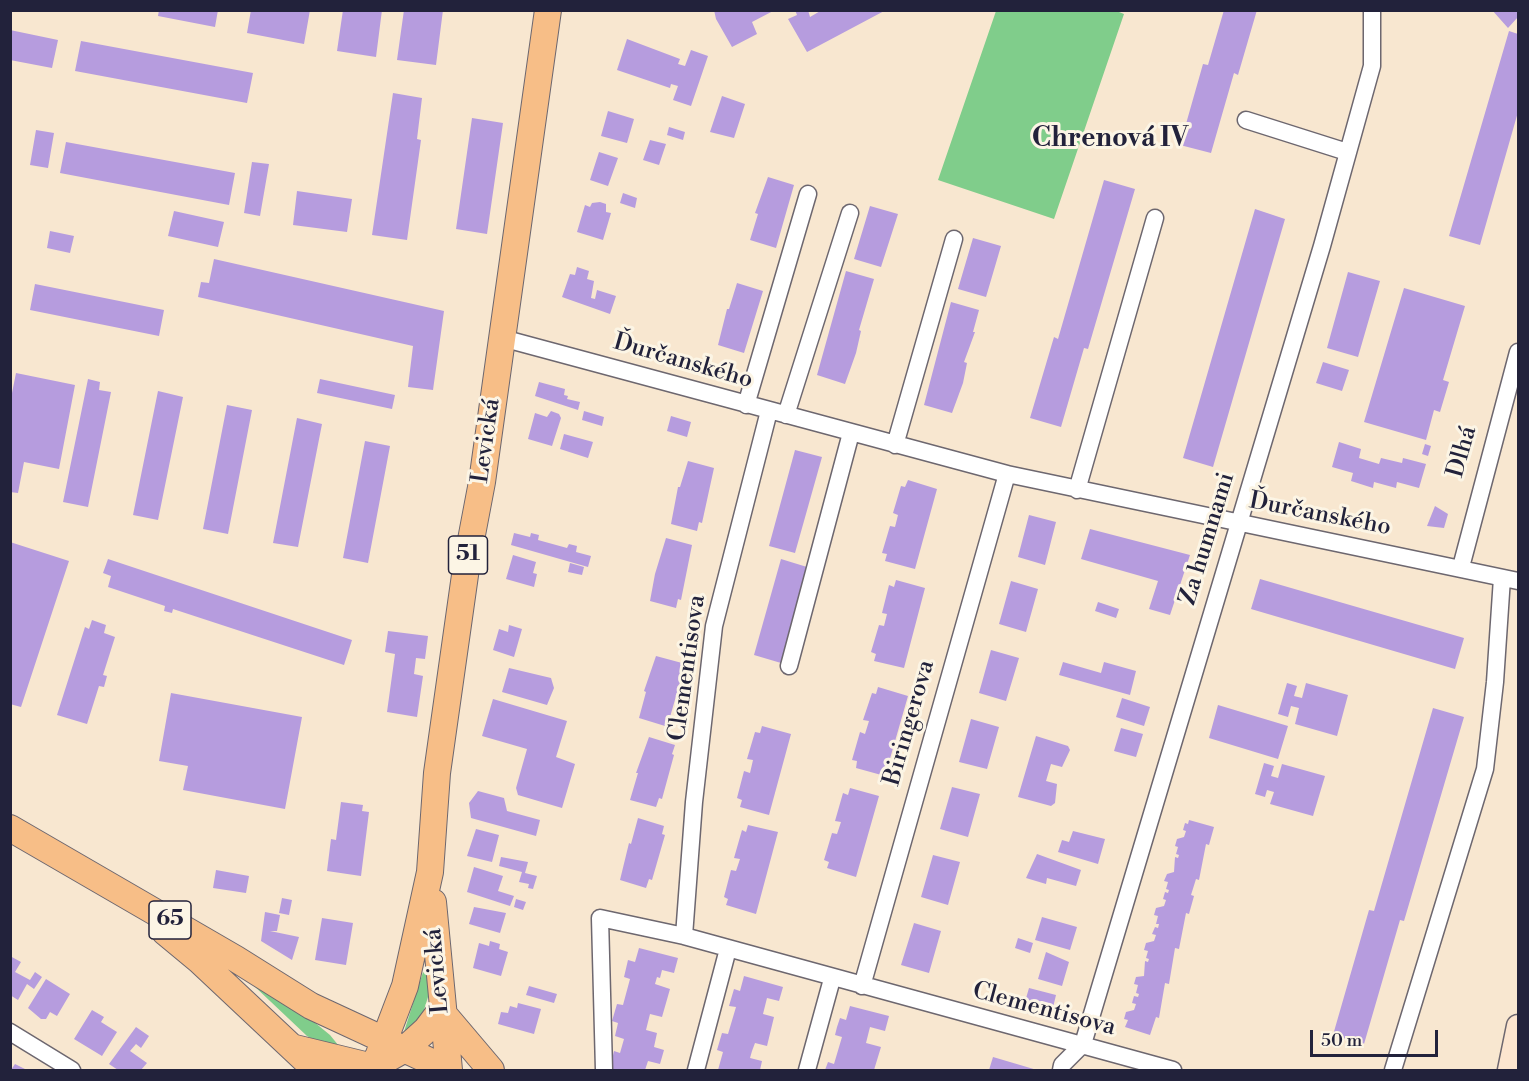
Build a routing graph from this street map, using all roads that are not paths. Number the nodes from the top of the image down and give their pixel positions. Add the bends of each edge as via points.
1 (548, 10) edge
2 (1372, 10) edge
3 (1246, 120) dead end
4 (1347, 152) junction
5 (808, 194) dead end
6 (850, 213) dead end
7 (1155, 218) dead end
8 (954, 239) dead end
9 (502, 338) junction
10 (1518, 352) edge
11 (746, 405) junction
12 (769, 411) junction
13 (786, 415) junction
14 (851, 433) junction
15 (895, 445) junction
16 (1007, 474) junction
17 (1077, 490) junction
18 (1240, 523) junction
19 (1461, 567) junction
20 (1510, 580) edge
21 (789, 666) dead end
22 (10, 828) edge
23 (430, 872) junction
24 (104, 882) junction
25 (684, 936) junction
26 (728, 949) junction
27 (832, 979) junction
28 (861, 986) junction
29 (311, 1006) junction
30 (441, 1010) junction
31 (1518, 1026) edge
32 (10, 1032) edge
33 (395, 1044) junction
34 (1083, 1044) junction
35 (292, 1048) junction
36 (374, 1069) edge
37 (449, 1070) edge
38 (72, 1071) edge
39 (316, 1071) edge
40 (491, 1071) edge
41 (604, 1071) edge
42 (696, 1071) edge
43 (807, 1071) edge
44 (1061, 1071) edge
45 (1173, 1071) edge
46 (1393, 1071) edge
47 (1509, 1071) edge

1 - 9 main road, Levická / 51
2 - 4 street, Za humnami via 1372,66
3 - 4 street
4 - 18 street, Za humnami
5 - 11 street
6 - 13 street
7 - 17 street
8 - 15 street
9 - 11 street, Ďurčanského
9 - 23 main road, Levická / 51 via 437,773
10 - 19 street, Dlhá
11 - 12 street, Ďurčanského
12 - 13 street, Ďurčanského
12 - 25 street, Clementisova via 714,626
13 - 14 street, Ďurčanského
14 - 15 street, Ďurčanského
14 - 21 street
15 - 16 street, Ďurčanského
16 - 17 street, Ďurčanského
16 - 28 street, Biringerova
17 - 18 street, Ďurčanského
18 - 19 street, Ďurčanského
18 - 34 street, Za humnami
19 - 20 street, Ďurčanského
20 - 46 street via 1485,769
22 - 24 main road, 65
23 - 30 main road, Levická / 51
23 - 33 main road, Levická / 51
24 - 29 main road, 65
24 - 35 main road, 65 via 200,961
25 - 26 street, Clementisova
25 - 41 street, Clementisova via 600,918
26 - 27 street, Clementisova
26 - 42 street
27 - 28 street, Clementisova
27 - 43 street
28 - 34 street, Clementisova
29 - 33 main road, 65
29 - 36 main road, 65
30 - 33 main road, 51 via 426,1030
30 - 37 main road, Levická / 51
30 - 40 main road
31 - 47 street
32 - 38 street
33 - 36 main road, 51
33 - 37 main road, 65
34 - 44 street, Za humnami via 1062,1065
34 - 45 street, Clementisova
35 - 36 main road
35 - 39 main road, 65

